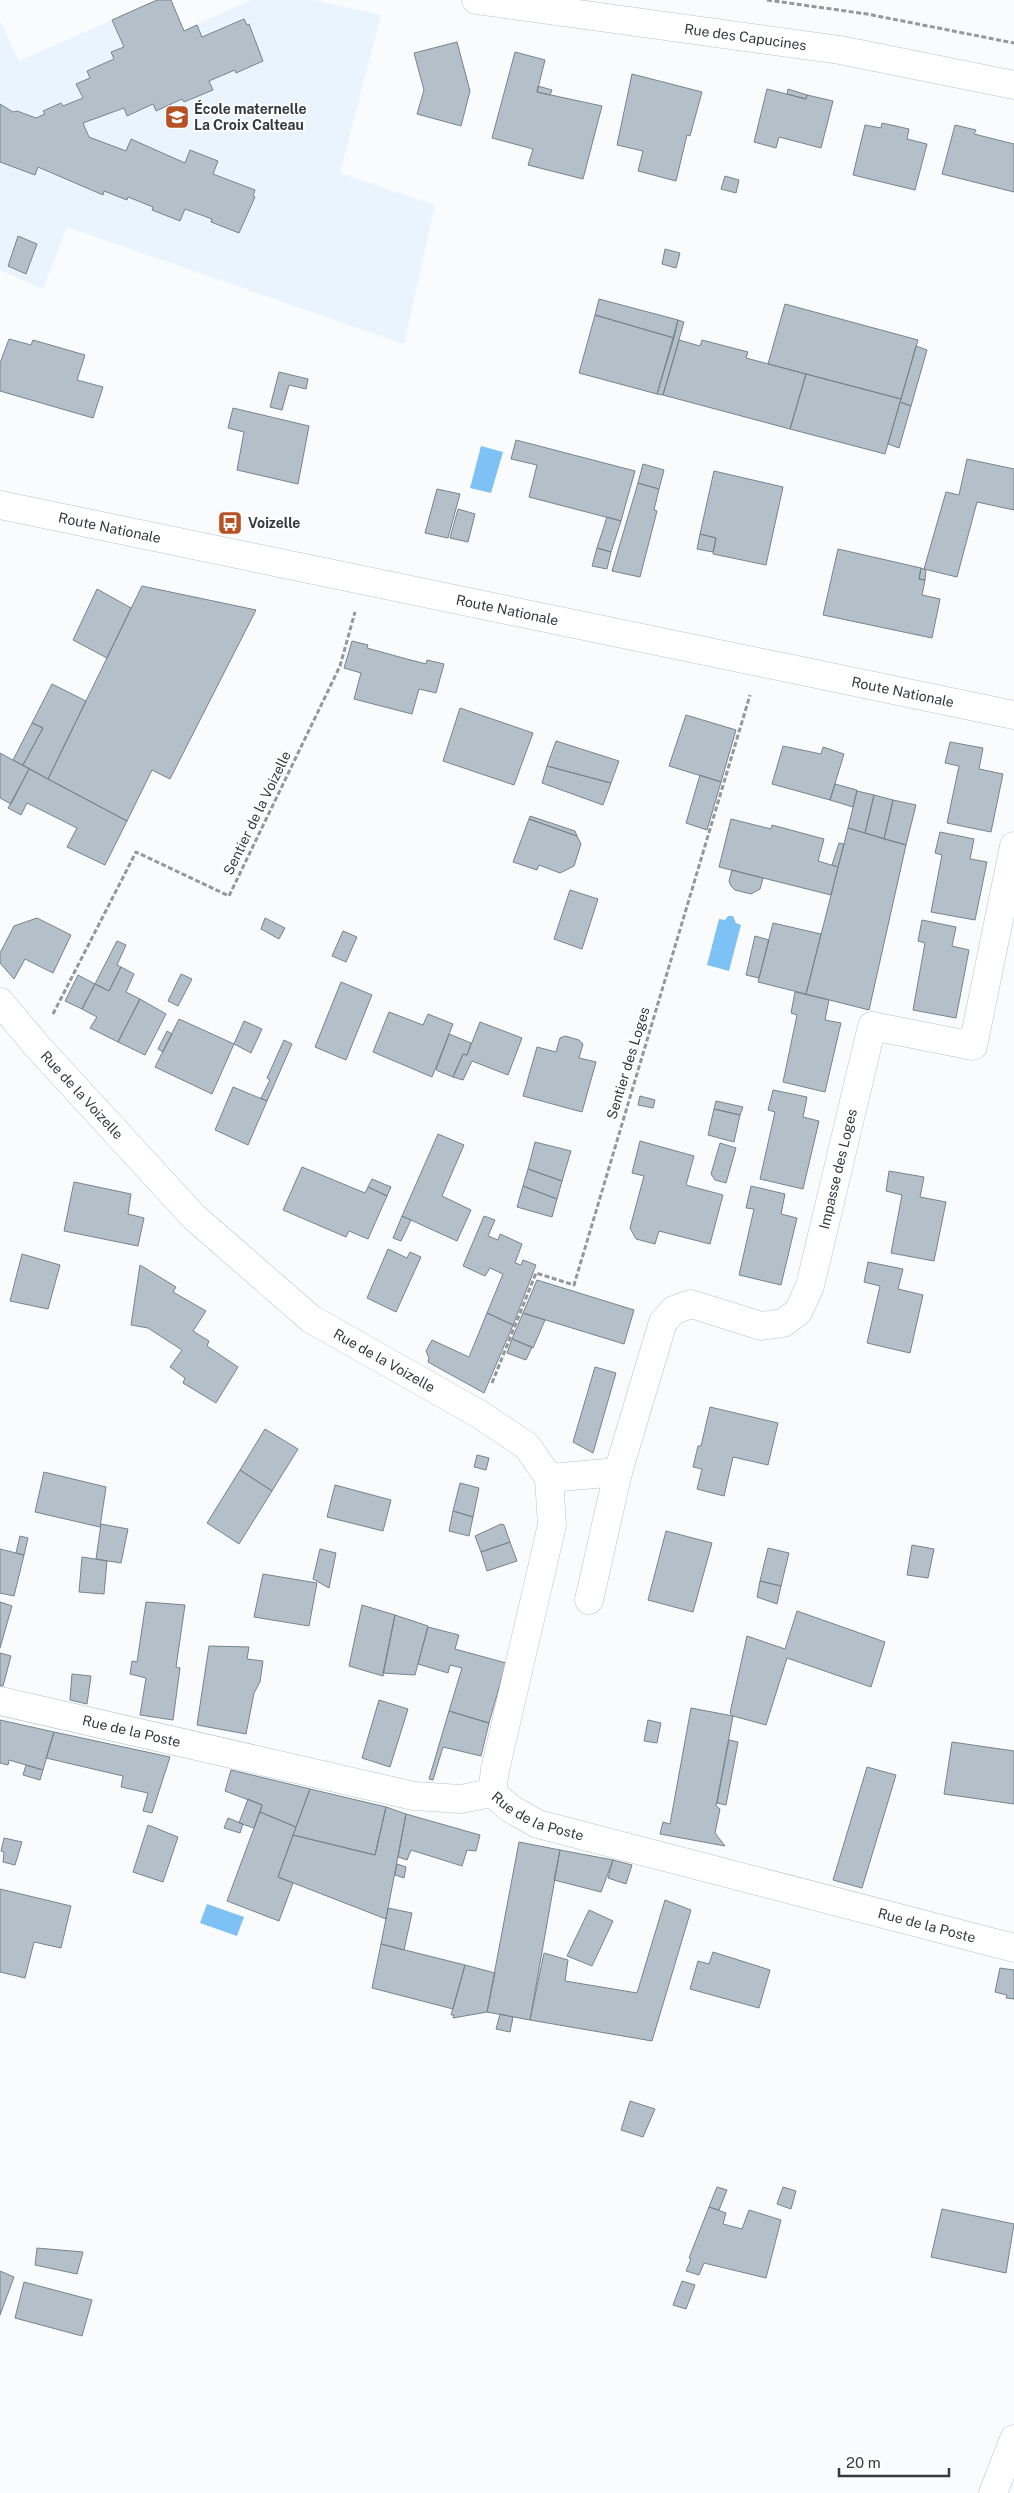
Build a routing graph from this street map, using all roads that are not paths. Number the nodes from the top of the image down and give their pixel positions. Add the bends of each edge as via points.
1 (476, 0) edge
2 (1014, 85) edge
3 (0, 505) edge
4 (1014, 715) edge
5 (1014, 846) edge
6 (0, 1002) edge
7 (618, 1472) junction
8 (549, 1478) junction
9 (588, 1600) dead end
10 (0, 1701) edge
11 (492, 1793) junction
12 (1014, 1948) edge
13 (1014, 2439) edge
14 (993, 2493) edge

1 - 2 street, Rue des Capucines via 840,50
3 - 4 street, Route Nationale
5 - 7 street, Impasse des Loges via 973,1046 872,1026 810,1286 798,1312 783,1323 761,1326 692,1304 674,1310 663,1322
6 - 8 street, Rue de la Voizelle via 194,1217 312,1319 479,1414 528,1446
7 - 8 street
7 - 9 street, Impasse des Loges
8 - 11 street, Rue de la Voizelle via 552,1525
10 - 11 street, Rue de la Poste via 414,1796 461,1799
11 - 12 street, Rue de la Poste via 511,1809 538,1824
13 - 14 street

